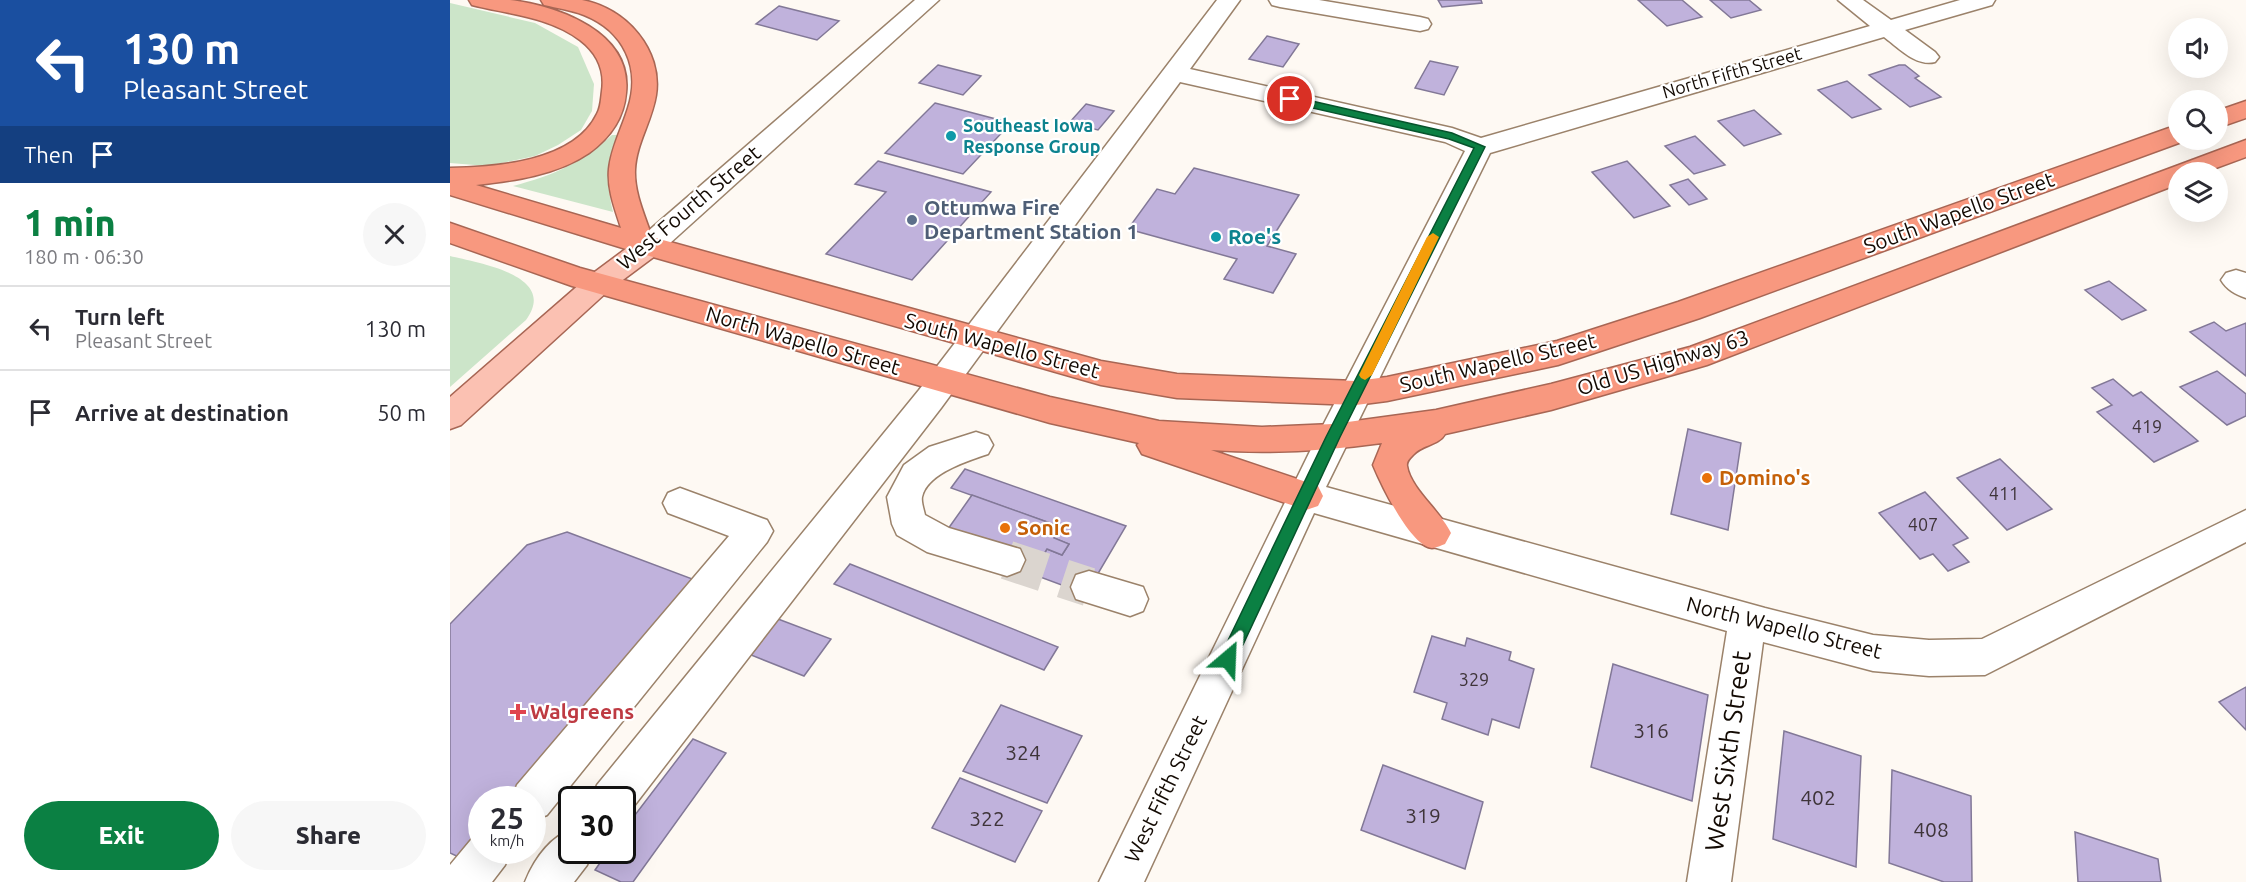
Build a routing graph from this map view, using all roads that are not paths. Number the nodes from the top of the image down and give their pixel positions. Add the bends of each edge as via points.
1 (480, 0) edge
2 (552, 0) edge
3 (928, 0) edge
4 (1229, 0) edge
5 (1280, 0) edge
6 (1849, 0) edge
7 (1984, 0) edge
8 (1420, 24) dead end
9 (1887, 28) junction
10 (1927, 57) dead end
11 (1174, 73) junction
12 (2246, 110) edge
13 (2228, 116) edge
14 (2168, 138) edge
15 (1480, 147) junction
16 (2246, 148) edge
17 (2208, 162) edge
18 (450, 177) edge
19 (2168, 177) edge
20 (450, 186) edge
21 (450, 233) edge
22 (644, 244) junction
23 (598, 284) junction
24 (975, 339) junction
25 (945, 379) junction
26 (1356, 393) junction
27 (1050, 410) junction
28 (450, 416) edge
29 (1450, 420) junction
30 (1159, 434) joint
31 (1333, 437) junction
32 (976, 445) dead end
33 (1306, 496) junction
34 (680, 503) dead end
35 (2246, 525) edge
36 (1433, 533) junction
37 (1007, 560) tunnel mouth
38 (1089, 587) tunnel mouth
39 (1130, 599) dead end
40 (1747, 620) junction
41 (544, 786) edge
42 (623, 786) edge
43 (479, 864) edge
44 (562, 864) edge
45 (464, 882) edge
46 (548, 882) edge
47 (1121, 882) edge
48 (1708, 882) edge

1 - 18 highway via 556,20 587,34 610,58 616,83 610,114 592,138 558,159 516,171
2 - 22 highway via 595,12 629,34 640,52 645,69 644,96 622,173
3 - 22 street, West Fourth Street
4 - 11 street
5 - 8 street
6 - 9 street
7 - 9 street, North Fifth Street
9 - 10 street
9 - 15 street, North Fifth Street
11 - 15 street via 1452,136
11 - 24 street
12 - 13 highway
14 - 26 highway, South Wapello Street via 1689,310 1558,353
15 - 26 street, West Fifth Street
16 - 17 highway, Old US Highway 63
19 - 29 highway, Old US Highway 63 via 1696,357
20 - 22 highway, South Wapello Street
21 - 23 highway, North Wapello Street
22 - 23 main road, West Fourth Street
22 - 24 highway, South Wapello Street
23 - 25 highway, North Wapello Street
23 - 28 main road, West Fourth Street
24 - 25 street
24 - 26 highway, South Wapello Street via 1101,373 1177,386
25 - 27 highway, North Wapello Street
25 - 42 street
26 - 31 street, West Fifth Street
27 - 30 highway, North Wapello Street
27 - 33 highway
29 - 31 highway, Old US Highway 63
29 - 36 highway via 1406,440 1393,454 1390,465 1401,491
30 - 31 highway, Old US Highway 63 via 1263,440
31 - 33 street, West Fifth Street
32 - 37 street via 941,457 916,475 904,498 909,524 940,541
33 - 36 street, North Wapello Street
33 - 47 street, West Fifth Street
34 - 41 street via 755,531
35 - 40 street, North Wapello Street via 1985,657 1873,653
36 - 40 street, North Wapello Street
38 - 39 street
40 - 48 street, West Sixth Street
43 - 45 street
44 - 46 street

